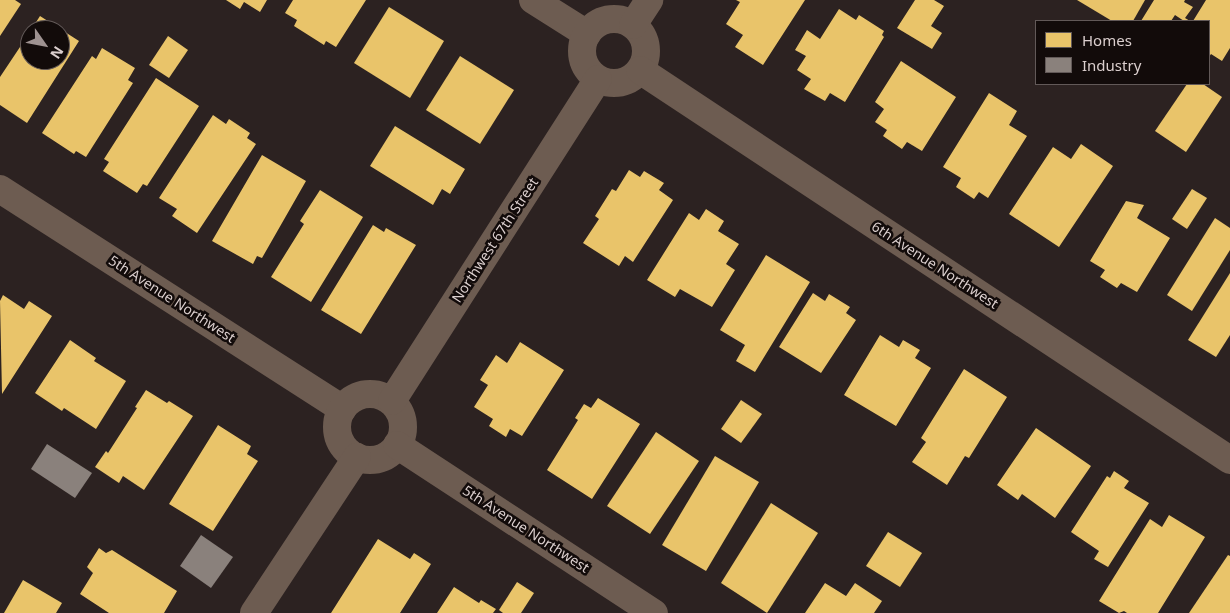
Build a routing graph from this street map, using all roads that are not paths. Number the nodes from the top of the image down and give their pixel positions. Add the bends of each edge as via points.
1 (533, 0) edge
2 (649, 0) edge
3 (633, 25) junction
4 (587, 34) junction
5 (640, 70) junction
6 (598, 79) junction
7 (0, 189) edge
8 (392, 401) junction
9 (343, 409) junction
10 (398, 445) junction
11 (357, 456) junction
12 (1230, 460) edge
13 (254, 613) edge
14 (654, 613) edge

1 - 4 street
2 - 3 street
3 - 4 street via 613,19 600,22
3 - 5 street via 643,37 646,50
4 - 6 street via 582,58
5 - 6 street via 623,82 613,84
5 - 12 street, 6th Avenue Northwest
6 - 8 street, Northwest 67th Street
7 - 9 street, 5th Avenue Northwest
8 - 9 street via 366,394 352,399
8 - 10 street via 402,418 403,430
9 - 11 street via 338,435 343,446
10 - 11 street via 375,460
10 - 14 street, 5th Avenue Northwest
11 - 13 street

